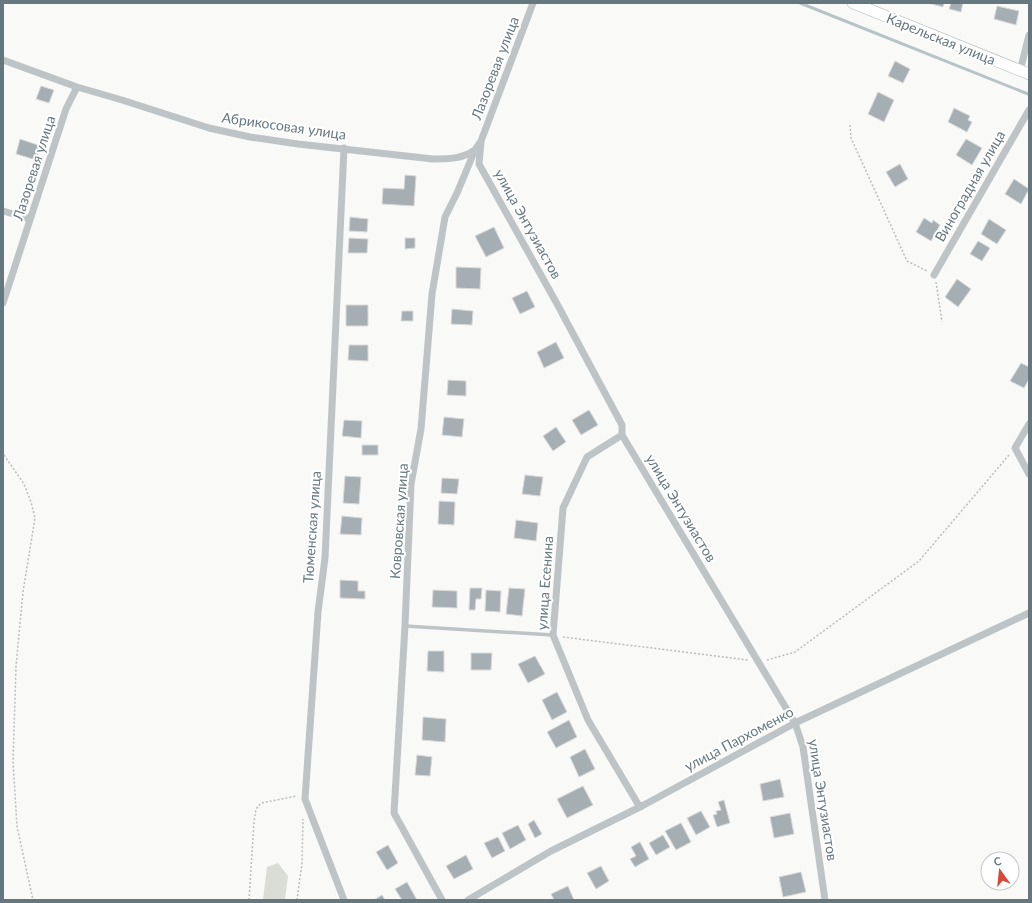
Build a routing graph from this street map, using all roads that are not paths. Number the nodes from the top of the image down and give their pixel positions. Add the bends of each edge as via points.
1 (533, 3) edge
2 (853, 3) edge
3 (1029, 35) edge
4 (1028, 44) edge
5 (3, 60) edge
6 (1025, 72) edge
7 (77, 87) junction
8 (1029, 110) edge
9 (481, 141) junction
10 (344, 148) junction
11 (475, 150) junction
12 (3, 211) edge
13 (30, 219) junction
14 (934, 275) road end
15 (3, 303) edge
16 (1029, 424) edge
17 (622, 435) junction
18 (1029, 474) edge
19 (1029, 613) edge
20 (405, 626) junction
21 (553, 635) junction
22 (795, 723) junction
23 (642, 806) junction
24 (344, 900) edge
25 (442, 900) edge
26 (468, 900) edge
27 (825, 900) edge

1 - 9 street, Лазоревая улица
2 - 6 main road, Карельская улица
3 - 4 street
4 - 6 street
5 - 7 street, Абрикосовая улица
7 - 10 street, Абрикосовая улица via 209,128 250,137
7 - 13 street, Лазоревая улица via 66,109
8 - 14 street, Виноградная улица
9 - 11 street, Ковровская улица
9 - 17 street, улица Энтузиастов via 480,164 622,425
10 - 11 street, Абрикосовая улица via 433,159 467,155
10 - 24 street, Тюменская улица via 325,558 318,612 305,799
11 - 20 street, Ковровская улица via 445,217 432,294 421,429 411,484
12 - 13 street
13 - 15 street, Лазоревая улица
16 - 18 street via 1015,448
17 - 21 street, улица Есенина via 587,456 563,508
17 - 22 street, улица Энтузиастов
19 - 22 street, улица Пархоменко
20 - 21 lane
20 - 25 street, Ковровская улица via 394,813
21 - 23 street, улица Есенина via 588,720 638,804
22 - 23 street, улица Пархоменко
22 - 27 street, улица Энтузиастов via 803,747
23 - 26 street, улица Пархоменко via 551,851

